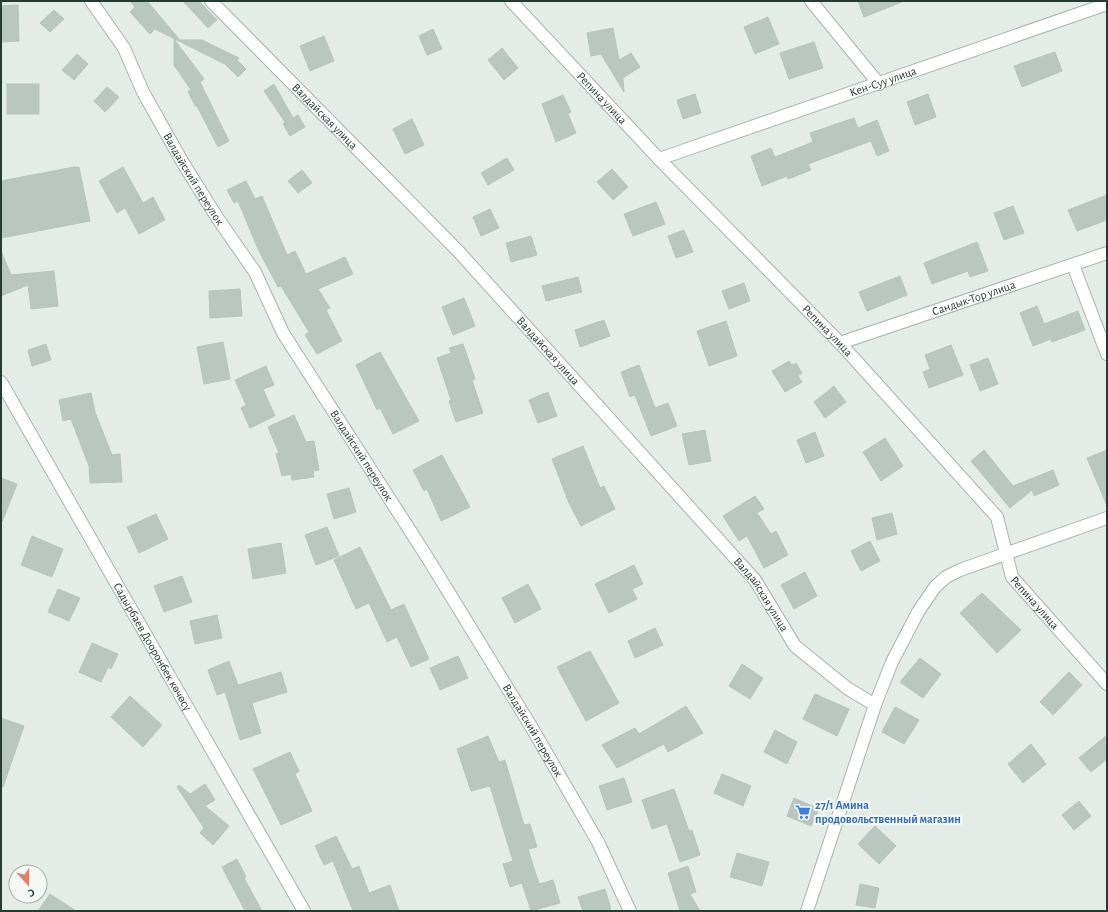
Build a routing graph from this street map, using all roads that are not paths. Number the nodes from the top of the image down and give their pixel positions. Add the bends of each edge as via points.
1 (91, 1) edge
2 (212, 1) edge
3 (511, 1) edge
4 (811, 1) edge
5 (1107, 4) edge
6 (879, 84) junction
7 (659, 159) junction
8 (1107, 253) edge
9 (1073, 264) junction
10 (840, 343) junction
11 (1107, 354) edge
12 (1, 382) edge
13 (1107, 518) edge
14 (1005, 555) junction
15 (1107, 684) edge
16 (874, 705) junction
17 (304, 911) edge
18 (630, 911) edge
19 (807, 911) edge

1 - 18 street, Валдайский переулок via 124,48 143,92 183,164 255,272 283,333 427,557 532,728 598,842
2 - 16 street, Валдайская улица via 459,252 755,580 795,646 847,688
3 - 7 street, Репина улица
4 - 6 street
5 - 6 street, Кен-Суу улица
6 - 7 street, Кен-Суу улица
7 - 10 street, Репина улица
8 - 9 street, Сандык-Тор улица
9 - 10 street, Сандык-Тор улица
9 - 11 street
10 - 14 street, Репина улица via 997,517
12 - 17 street, Садырбаев Дооронбек көчөсү
13 - 14 street
14 - 15 street, Репина улица via 1012,577
14 - 16 street via 960,570 946,577 935,588 892,662
16 - 19 street

